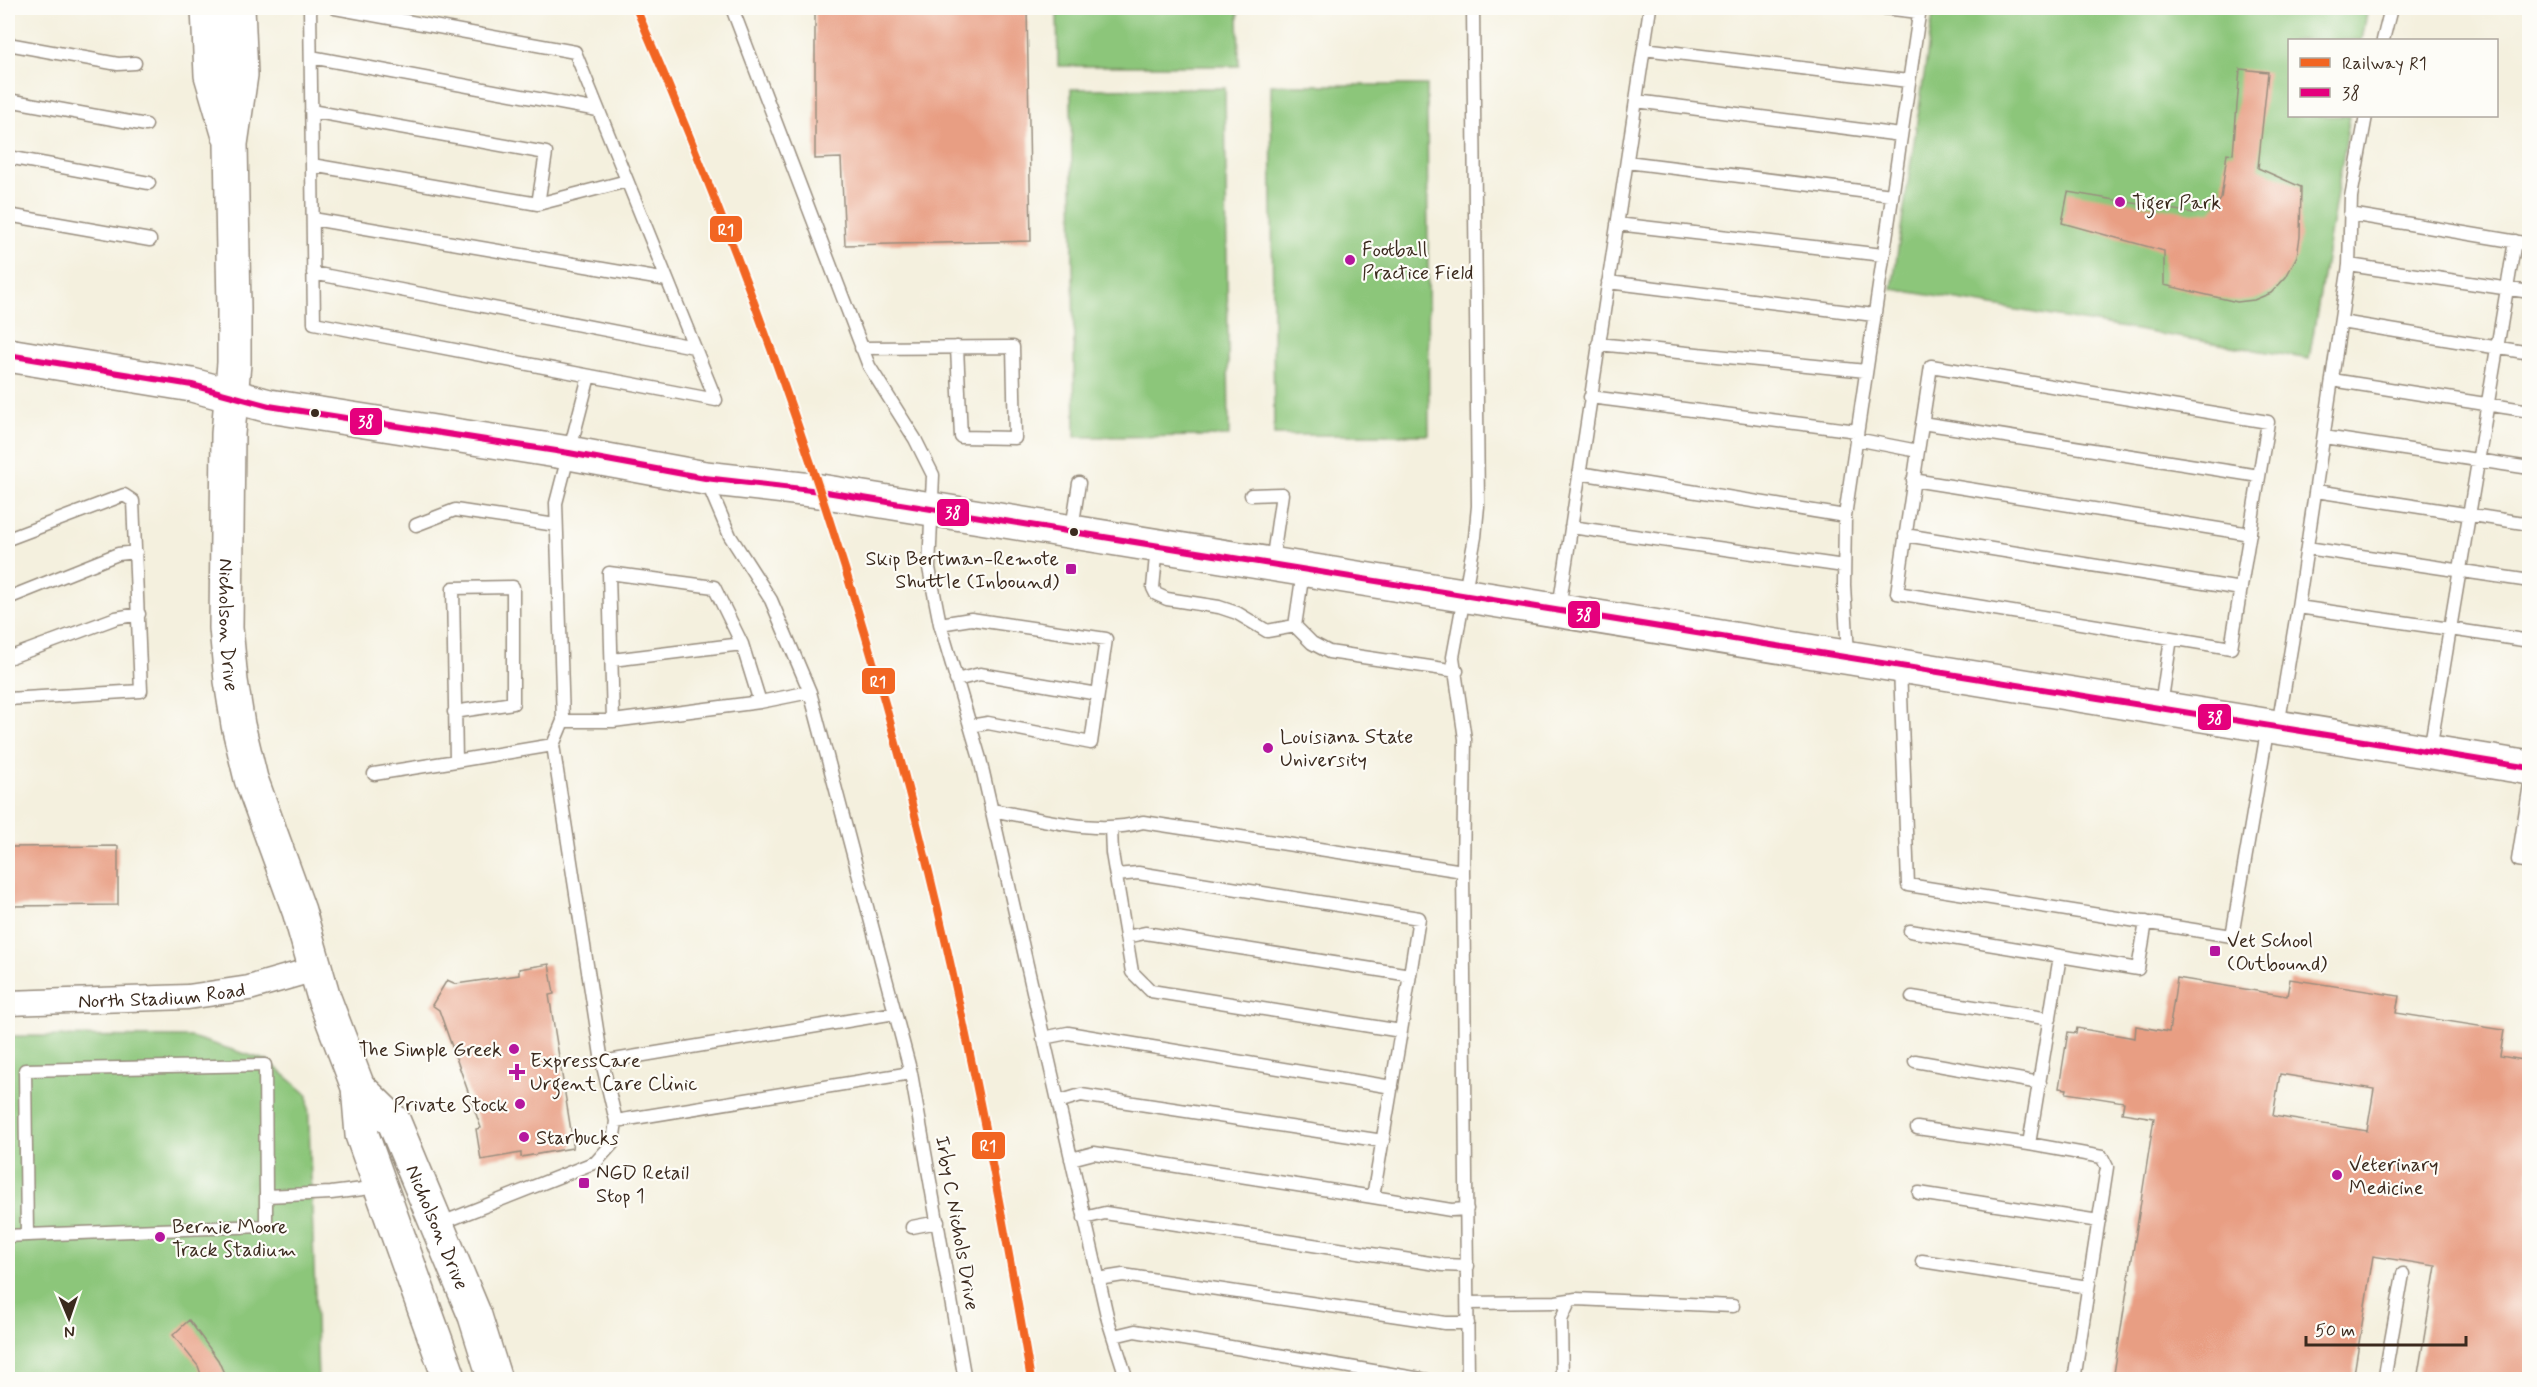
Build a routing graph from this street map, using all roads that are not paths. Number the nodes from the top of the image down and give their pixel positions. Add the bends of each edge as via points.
1 (207, 8) edge
2 (238, 8) edge
3 (310, 8) edge
4 (335, 8) edge
5 (409, 8) edge
6 (732, 8) edge
7 (1473, 8) edge
8 (1650, 8) edge
9 (1884, 8) edge
10 (2391, 8) edge
11 (1919, 10) edge
12 (409, 21) junction
13 (2383, 39) edge
14 (8, 44) edge
15 (1644, 49) junction
16 (311, 57) junction
17 (135, 63) dead end
18 (1908, 81) junction
19 (8, 100) edge
20 (1636, 101) junction
21 (598, 110) junction
22 (311, 111) junction
23 (2366, 117) edge
24 (146, 125) dead end
25 (1901, 135) junction
26 (231, 144) junction
27 (8, 157) edge
28 (1627, 162) junction
29 (312, 165) junction
30 (627, 181) junction
31 (149, 183) dead end
32 (1892, 195) junction
33 (538, 204) junction
34 (2350, 214) junction
35 (8, 215) edge
36 (313, 219) junction
37 (1617, 224) junction
38 (150, 240) dead end
39 (2515, 241) junction
40 (2529, 244) edge
41 (1883, 255) junction
42 (2349, 265) junction
43 (313, 273) junction
44 (667, 280) junction
45 (1608, 282) junction
46 (2507, 289) junction
47 (2529, 292) edge
48 (1874, 315) junction
49 (2341, 322) junction
50 (1598, 344) junction
51 (694, 347) junction
52 (861, 348) junction
53 (957, 348) junction
54 (2498, 348) junction
55 (2529, 353) edge
56 (10, 359) edge
57 (1866, 371) junction
58 (589, 376) junction
59 (2332, 380) junction
60 (230, 396) junction
61 (1590, 397) junction
62 (2488, 404) junction
63 (2529, 411) edge
64 (1922, 423) junction
65 (1856, 435) junction
66 (2324, 437) junction
67 (1918, 451) junction
68 (569, 453) junction
69 (2479, 460) junction
70 (2529, 468) edge
71 (1578, 473) junction
72 (2259, 476) junction
73 (705, 478) junction
74 (1913, 480) junction
75 (1079, 483) dead end
76 (2316, 491) junction
77 (1251, 495) dead end
78 (930, 508) junction
79 (2470, 515) junction
80 (1845, 516) junction
81 (2529, 524) edge
82 (416, 525) dead end
83 (556, 525) junction
84 (1571, 527) junction
85 (1071, 532) junction
86 (2250, 534) junction
87 (1905, 535) junction
88 (8, 539) edge
89 (1158, 545) junction
90 (2307, 548) junction
91 (136, 552) junction
92 (1844, 566) junction
93 (1288, 567) junction
94 (2460, 570) junction
95 (2529, 581) edge
96 (2241, 589) junction
97 (1465, 595) junction
98 (8, 598) edge
99 (2298, 607) junction
100 (1559, 610) junction
101 (139, 614) junction
102 (940, 624) junction
103 (1295, 626) junction
104 (2450, 629) junction
105 (2171, 638) junction
106 (2529, 641) edge
107 (742, 644) junction
108 (1848, 657) junction
109 (8, 658) edge
110 (612, 660) junction
111 (1900, 666) junction
112 (1456, 671) junction
113 (956, 680) junction
114 (810, 692) junction
115 (1098, 694) junction
116 (8, 699) edge
117 (760, 702) junction
118 (2160, 708) junction
119 (454, 712) junction
120 (563, 722) junction
121 (613, 722) junction
122 (970, 726) junction
123 (2273, 726) junction
124 (553, 744) junction
125 (2430, 751) junction
126 (456, 761) junction
127 (2529, 768) edge
128 (374, 774) dead end
129 (2529, 784) edge
130 (992, 810) junction
131 (1111, 828) junction
132 (2529, 862) edge
133 (1463, 871) junction
134 (1116, 875) junction
135 (2146, 922) junction
136 (1910, 931) dead end
137 (1126, 938) junction
138 (2060, 956) junction
139 (315, 969) junction
140 (1410, 975) junction
141 (1912, 997) dead end
142 (8, 1003) edge
143 (895, 1012) junction
144 (2050, 1019) junction
145 (1401, 1031) junction
146 (1043, 1038) junction
147 (1915, 1061) dead end
148 (602, 1062) junction
149 (911, 1073) junction
150 (2040, 1083) junction
151 (358, 1087) junction
152 (1392, 1087) junction
153 (1058, 1102) junction
154 (616, 1121) junction
155 (1917, 1128) dead end
156 (1383, 1141) junction
157 (2030, 1144) junction
158 (1071, 1159) junction
159 (380, 1186) junction
160 (1919, 1193) dead end
161 (266, 1196) junction
162 (1373, 1197) junction
163 (1467, 1209) junction
164 (1084, 1218) junction
165 (938, 1221) junction
166 (2099, 1221) junction
167 (437, 1225) junction
168 (912, 1227) dead end
169 (27, 1235) junction
170 (8, 1236) edge
171 (1922, 1261) dead end
172 (1468, 1266) junction
173 (2403, 1274) dead end
174 (1098, 1279) junction
175 (2088, 1287) junction
176 (1570, 1299) junction
177 (1468, 1303) junction
178 (1733, 1306) dead end
179 (424, 1323) junction
180 (1468, 1323) junction
181 (1114, 1336) junction
182 (450, 1380) edge
183 (479, 1380) edge
184 (495, 1380) edge
185 (965, 1380) edge
186 (1127, 1380) edge
187 (1427, 1380) edge
188 (1468, 1380) edge
189 (1562, 1380) edge
190 (2074, 1380) edge
191 (2384, 1380) edge

1 - 26 street, Nicholson Drive via 211,75
2 - 26 street, Nicholson Drive via 241,75
3 - 16 lane
4 - 12 lane
5 - 12 lane
6 - 52 lane
7 - 97 lane via 1478,506
8 - 15 lane
9 - 11 lane
10 - 13 lane
11 - 18 lane
12 - 21 lane via 575,52
14 - 17 lane via 118,64
15 - 18 lane
15 - 20 lane
16 - 21 lane
16 - 22 lane
18 - 25 lane
19 - 24 lane
20 - 25 lane
20 - 28 lane
21 - 30 lane
22 - 29 lane
22 - 33 lane via 546,153
23 - 34 lane
25 - 32 lane
26 - 60 street, Nicholson Drive via 234,363
27 - 31 lane
28 - 32 lane
28 - 37 lane
29 - 33 lane
29 - 36 lane
30 - 33 lane
30 - 44 lane
32 - 41 lane
34 - 39 lane
34 - 42 lane
35 - 38 lane
36 - 43 lane
36 - 44 lane
37 - 41 lane
37 - 45 lane
39 - 40 lane
39 - 46 lane
41 - 48 lane
42 - 46 lane
42 - 49 lane
43 - 51 lane
43 - 58 lane via 314,323
44 - 51 lane
45 - 48 lane
45 - 50 lane
46 - 47 lane
46 - 54 lane
48 - 57 lane
49 - 54 lane
49 - 59 lane
50 - 57 lane
50 - 61 lane
51 - 58 lane via 716,400
52 - 53 lane
52 - 78 lane via 933,475
53 - 53 lane via 1013,347 1015,438 961,438
54 - 55 lane
54 - 62 lane
56 - 60 street via 192,385
57 - 65 lane
58 - 68 lane
59 - 62 lane
59 - 66 lane
60 - 68 street via 269,406
60 - 139 street, Nicholson Drive via 226,628 231,681 251,779
61 - 65 lane
61 - 71 lane
62 - 63 lane
62 - 69 lane
64 - 67 lane
64 - 72 lane
64 - 72 lane via 1931,366 2268,422
65 - 67 lane
65 - 80 lane
66 - 69 lane
66 - 76 lane
67 - 74 lane
68 - 73 street
68 - 83 lane via 556,503
69 - 70 lane
69 - 79 lane
71 - 80 lane
71 - 84 lane
72 - 86 lane
73 - 78 street
73 - 114 lane, Irby C Nichols Drive via 730,536 771,600
74 - 86 lane
74 - 87 lane
75 - 85 lane
76 - 79 lane
76 - 90 lane
77 - 93 lane via 1282,494
78 - 85 street
78 - 102 lane via 929,568
79 - 81 lane
79 - 94 lane
80 - 92 lane
82 - 83 lane via 455,510
83 - 120 lane
84 - 92 lane
84 - 100 lane
85 - 89 street
86 - 96 lane
87 - 96 lane
87 - 105 lane via 1897,593
88 - 91 lane via 124,495 133,501
89 - 93 street
89 - 103 lane via 1153,588 1156,594 1219,607 1267,631
90 - 94 lane
90 - 99 lane
91 - 98 lane via 118,554
91 - 101 lane
92 - 108 lane
93 - 97 street
93 - 103 lane
94 - 95 lane
94 - 104 lane
96 - 105 lane via 2231,648
97 - 100 street
97 - 112 lane via 1453,657
99 - 104 lane
99 - 123 lane
100 - 108 street
101 - 109 lane via 116,618
101 - 116 lane via 141,692
102 - 113 lane
102 - 115 lane via 971,619 1106,639
103 - 112 lane via 1312,644 1329,652
104 - 106 lane
104 - 125 lane
105 - 118 lane
107 - 110 lane
107 - 110 lane via 714,587 609,573
107 - 117 lane
108 - 111 street
110 - 121 lane
111 - 118 street
111 - 135 lane via 1908,885
112 - 133 lane via 1465,739
113 - 115 lane via 980,674
113 - 122 lane
114 - 117 lane
114 - 143 lane, Irby C Nichols Drive
115 - 122 lane via 1091,743 988,723
117 - 121 lane
118 - 123 street
119 - 119 lane via 453,588 513,587 513,703
119 - 126 lane
120 - 121 lane
120 - 124 lane
122 - 130 lane
123 - 125 street
123 - 135 lane via 2232,936
124 - 126 lane
124 - 148 lane
125 - 127 street
126 - 128 lane
129 - 132 lane via 2518,860
130 - 131 lane
130 - 146 lane
131 - 133 lane via 1143,822
131 - 134 lane
133 - 163 lane
134 - 137 lane
134 - 140 lane via 1138,873 1419,918
135 - 138 lane via 2138,969
136 - 138 lane
137 - 140 lane via 1145,933
137 - 145 lane via 1132,972 1151,991
138 - 144 lane
139 - 142 street, North Stadium Road via 249,988 188,997
139 - 151 street, Nicholson Drive
140 - 145 lane
141 - 144 lane
143 - 148 lane
143 - 149 lane, Irby C Nichols Drive
144 - 150 lane
145 - 152 lane
146 - 152 lane via 1068,1033
146 - 153 lane
147 - 150 lane
148 - 154 lane
149 - 154 lane
149 - 165 lane, Irby C Nichols Drive
150 - 157 lane
151 - 159 street, Nicholson Drive via 362,1135
151 - 167 street, Nicholson Drive via 394,1122
152 - 156 lane
153 - 156 lane via 1081,1095
153 - 158 lane
154 - 167 lane via 613,1143 596,1162
155 - 157 lane
156 - 162 lane
157 - 166 lane via 2102,1157 2107,1167
158 - 162 lane via 1094,1153
158 - 164 lane
159 - 161 lane
159 - 179 street, Nicholson Drive
160 - 166 lane
161 - 169 lane via 266,1226
161 - 169 lane via 265,1065 26,1070
162 - 163 lane via 1451,1210
163 - 172 lane
164 - 172 lane via 1105,1213
164 - 174 lane
165 - 168 lane
165 - 185 lane, Irby C Nichols Drive
166 - 175 lane
167 - 184 street, Nicholson Drive via 475,1316
169 - 170 lane
171 - 175 lane
172 - 177 lane
173 - 191 lane
174 - 180 lane via 1123,1275 1445,1323
174 - 181 lane
175 - 190 lane
176 - 177 lane
176 - 178 lane
176 - 189 lane via 1561,1320
177 - 180 lane
179 - 182 street, Nicholson Drive
179 - 183 street via 453,1322 461,1328
180 - 188 lane
181 - 186 lane
181 - 187 lane via 1135,1331

